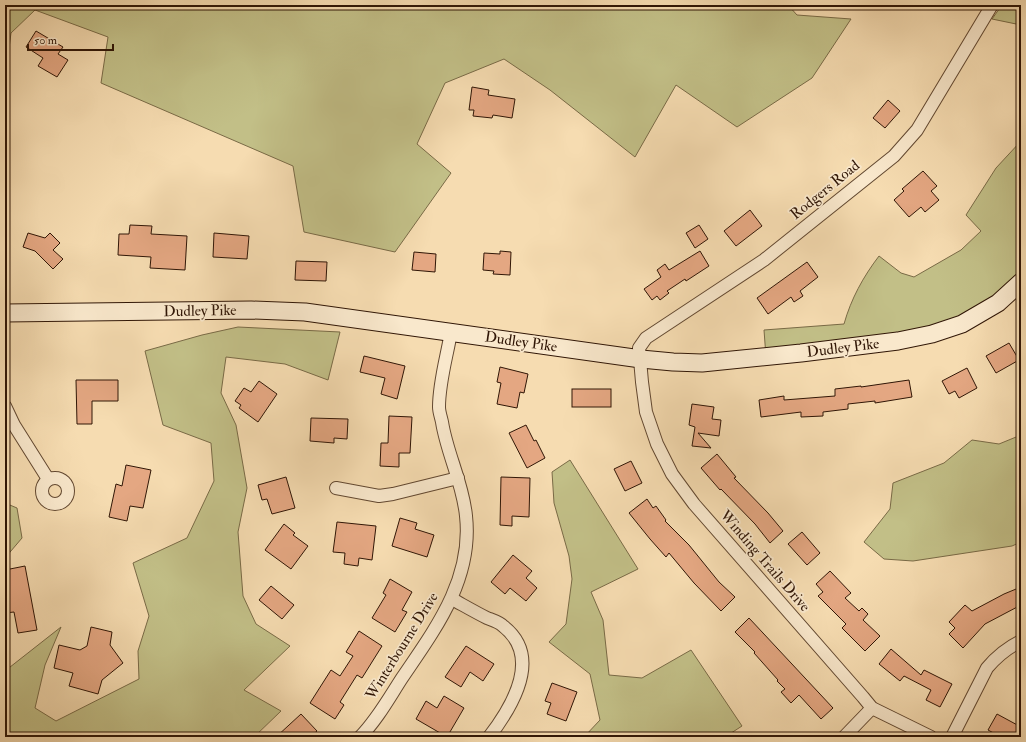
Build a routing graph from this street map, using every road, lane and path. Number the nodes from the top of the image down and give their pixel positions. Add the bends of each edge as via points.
1 (992, 5) edge
2 (1021, 282) edge
3 (5, 313) edge
4 (451, 332) junction
5 (641, 359) junction
6 (5, 406) edge
7 (458, 478) junction
8 (48, 479) dead end
9 (336, 488) dead end
10 (452, 599) junction
11 (1021, 641) edge
12 (872, 708) junction
13 (360, 737) edge
14 (489, 737) edge
15 (844, 737) edge
16 (931, 737) edge
17 (952, 737) edge

1 - 5 street, Rodgers Road via 917,130 894,156 764,260 646,338 639,348
2 - 5 street, Dudley Pike via 998,303 962,324 898,341 702,363
3 - 4 street, Dudley Pike via 251,310 305,312
4 - 5 street, Dudley Pike
4 - 7 street, Winterbourne Drive via 439,408
5 - 12 street, Winding Trails Drive via 646,412 672,474 694,504
6 - 8 street
7 - 9 street via 379,496
7 - 10 street, Winterbourne Drive via 464,497 468,533 466,550
10 - 13 street, Winterbourne Drive via 438,626
10 - 14 street via 502,625 510,632 520,652 522,662 518,686 511,705
11 - 17 street via 1006,648 987,668
12 - 15 street
12 - 16 street, Winding Trails Drive

